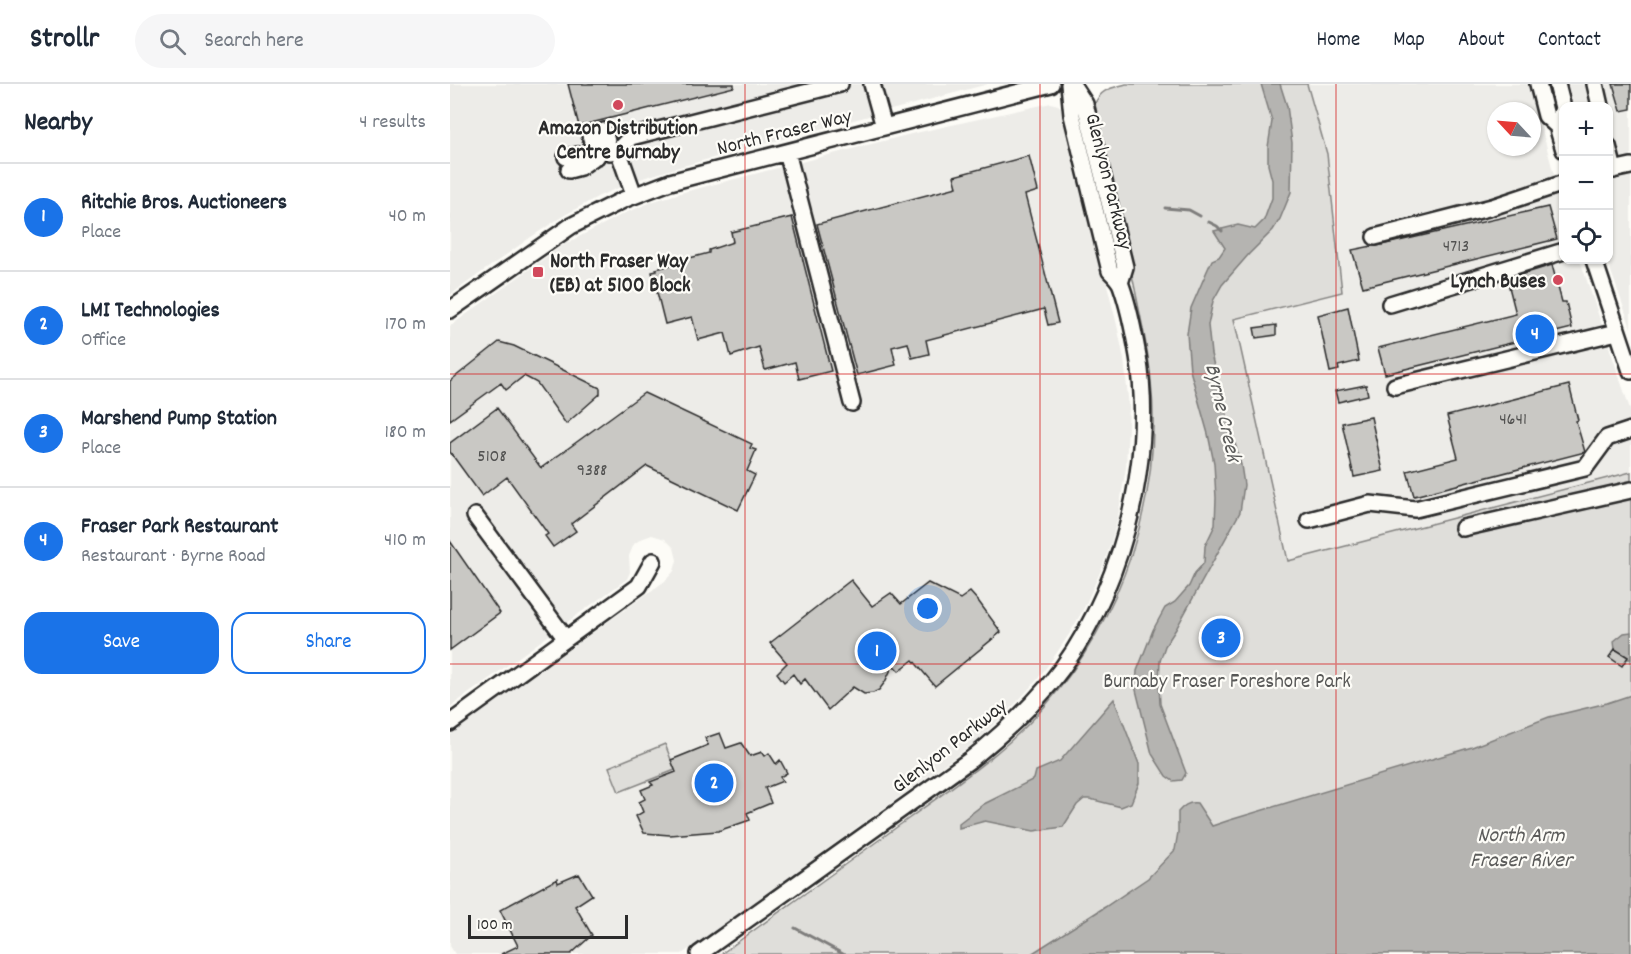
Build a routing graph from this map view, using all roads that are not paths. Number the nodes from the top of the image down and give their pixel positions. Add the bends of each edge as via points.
1 (840, 84) edge
2 (872, 84) edge
3 (1051, 84) edge
4 (1071, 84) edge
5 (1538, 84) edge
6 (1557, 84) edge
7 (1595, 84) edge
8 (1599, 102) edge
9 (1557, 126) junction
10 (884, 127) junction
11 (597, 133) dead end
12 (1559, 134) edge
13 (787, 152) junction
14 (605, 154) junction
15 (567, 164) dead end
16 (1631, 166) edge
17 (1613, 170) edge
18 (1559, 184) edge
19 (634, 195) junction
20 (1375, 237) dead end
21 (1559, 252) edge
22 (1595, 264) edge
23 (1390, 304) dead end
24 (450, 310) edge
25 (1617, 332) junction
26 (1627, 350) edge
27 (1631, 372) edge
28 (1395, 386) dead end
29 (852, 403) dead end
30 (1631, 430) edge
31 (1631, 490) edge
32 (475, 516) dead end
33 (1309, 520) dead end
34 (1463, 528) dead end
35 (653, 561) dead end
36 (566, 639) junction
37 (450, 723) edge
38 (699, 954) edge

1 - 14 street via 631,137
2 - 10 street
3 - 10 street, North Fraser Way
4 - 38 street, Glenlyon Parkway via 1072,116 1110,271 1120,283 1134,334 1142,389 1138,472 1129,523 1108,584 1065,664 997,739
5 - 9 street via 1546,116
6 - 9 street via 1563,108
7 - 8 street
9 - 12 street
10 - 13 street, North Fraser Way
11 - 14 street
13 - 19 street, North Fraser Way
13 - 29 street
14 - 15 street via 580,167
14 - 19 street
16 - 17 street
18 - 20 street via 1492,207
19 - 24 street, North Fraser Way via 563,231
21 - 23 street
22 - 25 street
25 - 26 street
25 - 28 street
26 - 27 street
30 - 33 street via 1607,438 1585,468 1415,509 1370,504
31 - 34 street
32 - 36 street
35 - 36 street via 639,586
36 - 37 street

